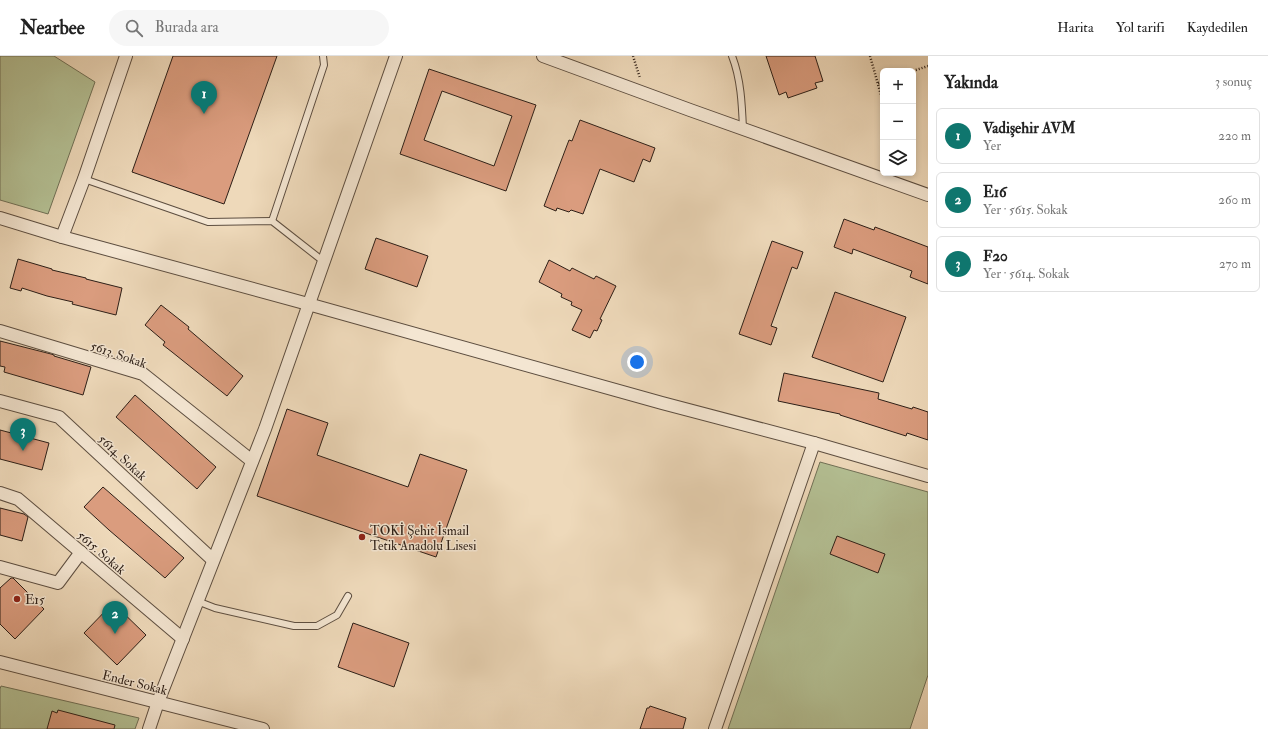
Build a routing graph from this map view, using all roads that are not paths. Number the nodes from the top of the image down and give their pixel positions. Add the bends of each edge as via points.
1 (126, 56) edge
2 (323, 56) edge
3 (396, 56) edge
4 (543, 56) edge
5 (732, 56) edge
6 (743, 130) junction
7 (84, 179) junction
8 (928, 195) edge
9 (0, 218) edge
10 (272, 221) junction
11 (62, 237) junction
12 (323, 261) junction
13 (308, 304) junction
14 (0, 331) edge
15 (0, 401) edge
16 (814, 443) junction
17 (252, 461) junction
18 (928, 476) edge
19 (0, 494) edge
20 (81, 552) junction
21 (213, 560) junction
22 (0, 568) edge
23 (348, 596) dead end
24 (197, 601) junction
25 (182, 639) junction
26 (0, 662) edge
27 (158, 702) junction
28 (149, 729) edge
29 (263, 729) edge
30 (715, 729) edge

1 - 7 street
2 - 10 lane via 324,64
3 - 12 street
4 - 6 street
5 - 6 lane via 742,98
6 - 8 street
7 - 10 lane via 208,222
7 - 11 street
9 - 11 street
10 - 12 lane
11 - 13 street
12 - 13 street
13 - 16 street
13 - 17 street
14 - 17 street, 5613. Sokak via 143,374
15 - 21 street, 5614. Sokak via 60,417
16 - 18 street
16 - 30 street
17 - 21 street
19 - 20 street, 5615. Sokak via 18,499
20 - 22 street via 58,583
20 - 25 street, 5615. Sokak
21 - 24 street
23 - 24 lane via 337,616 317,626 294,626 215,608
24 - 25 street
25 - 27 street
26 - 27 street, Ender Sokak
27 - 28 street
27 - 29 street, Ender Sokak

